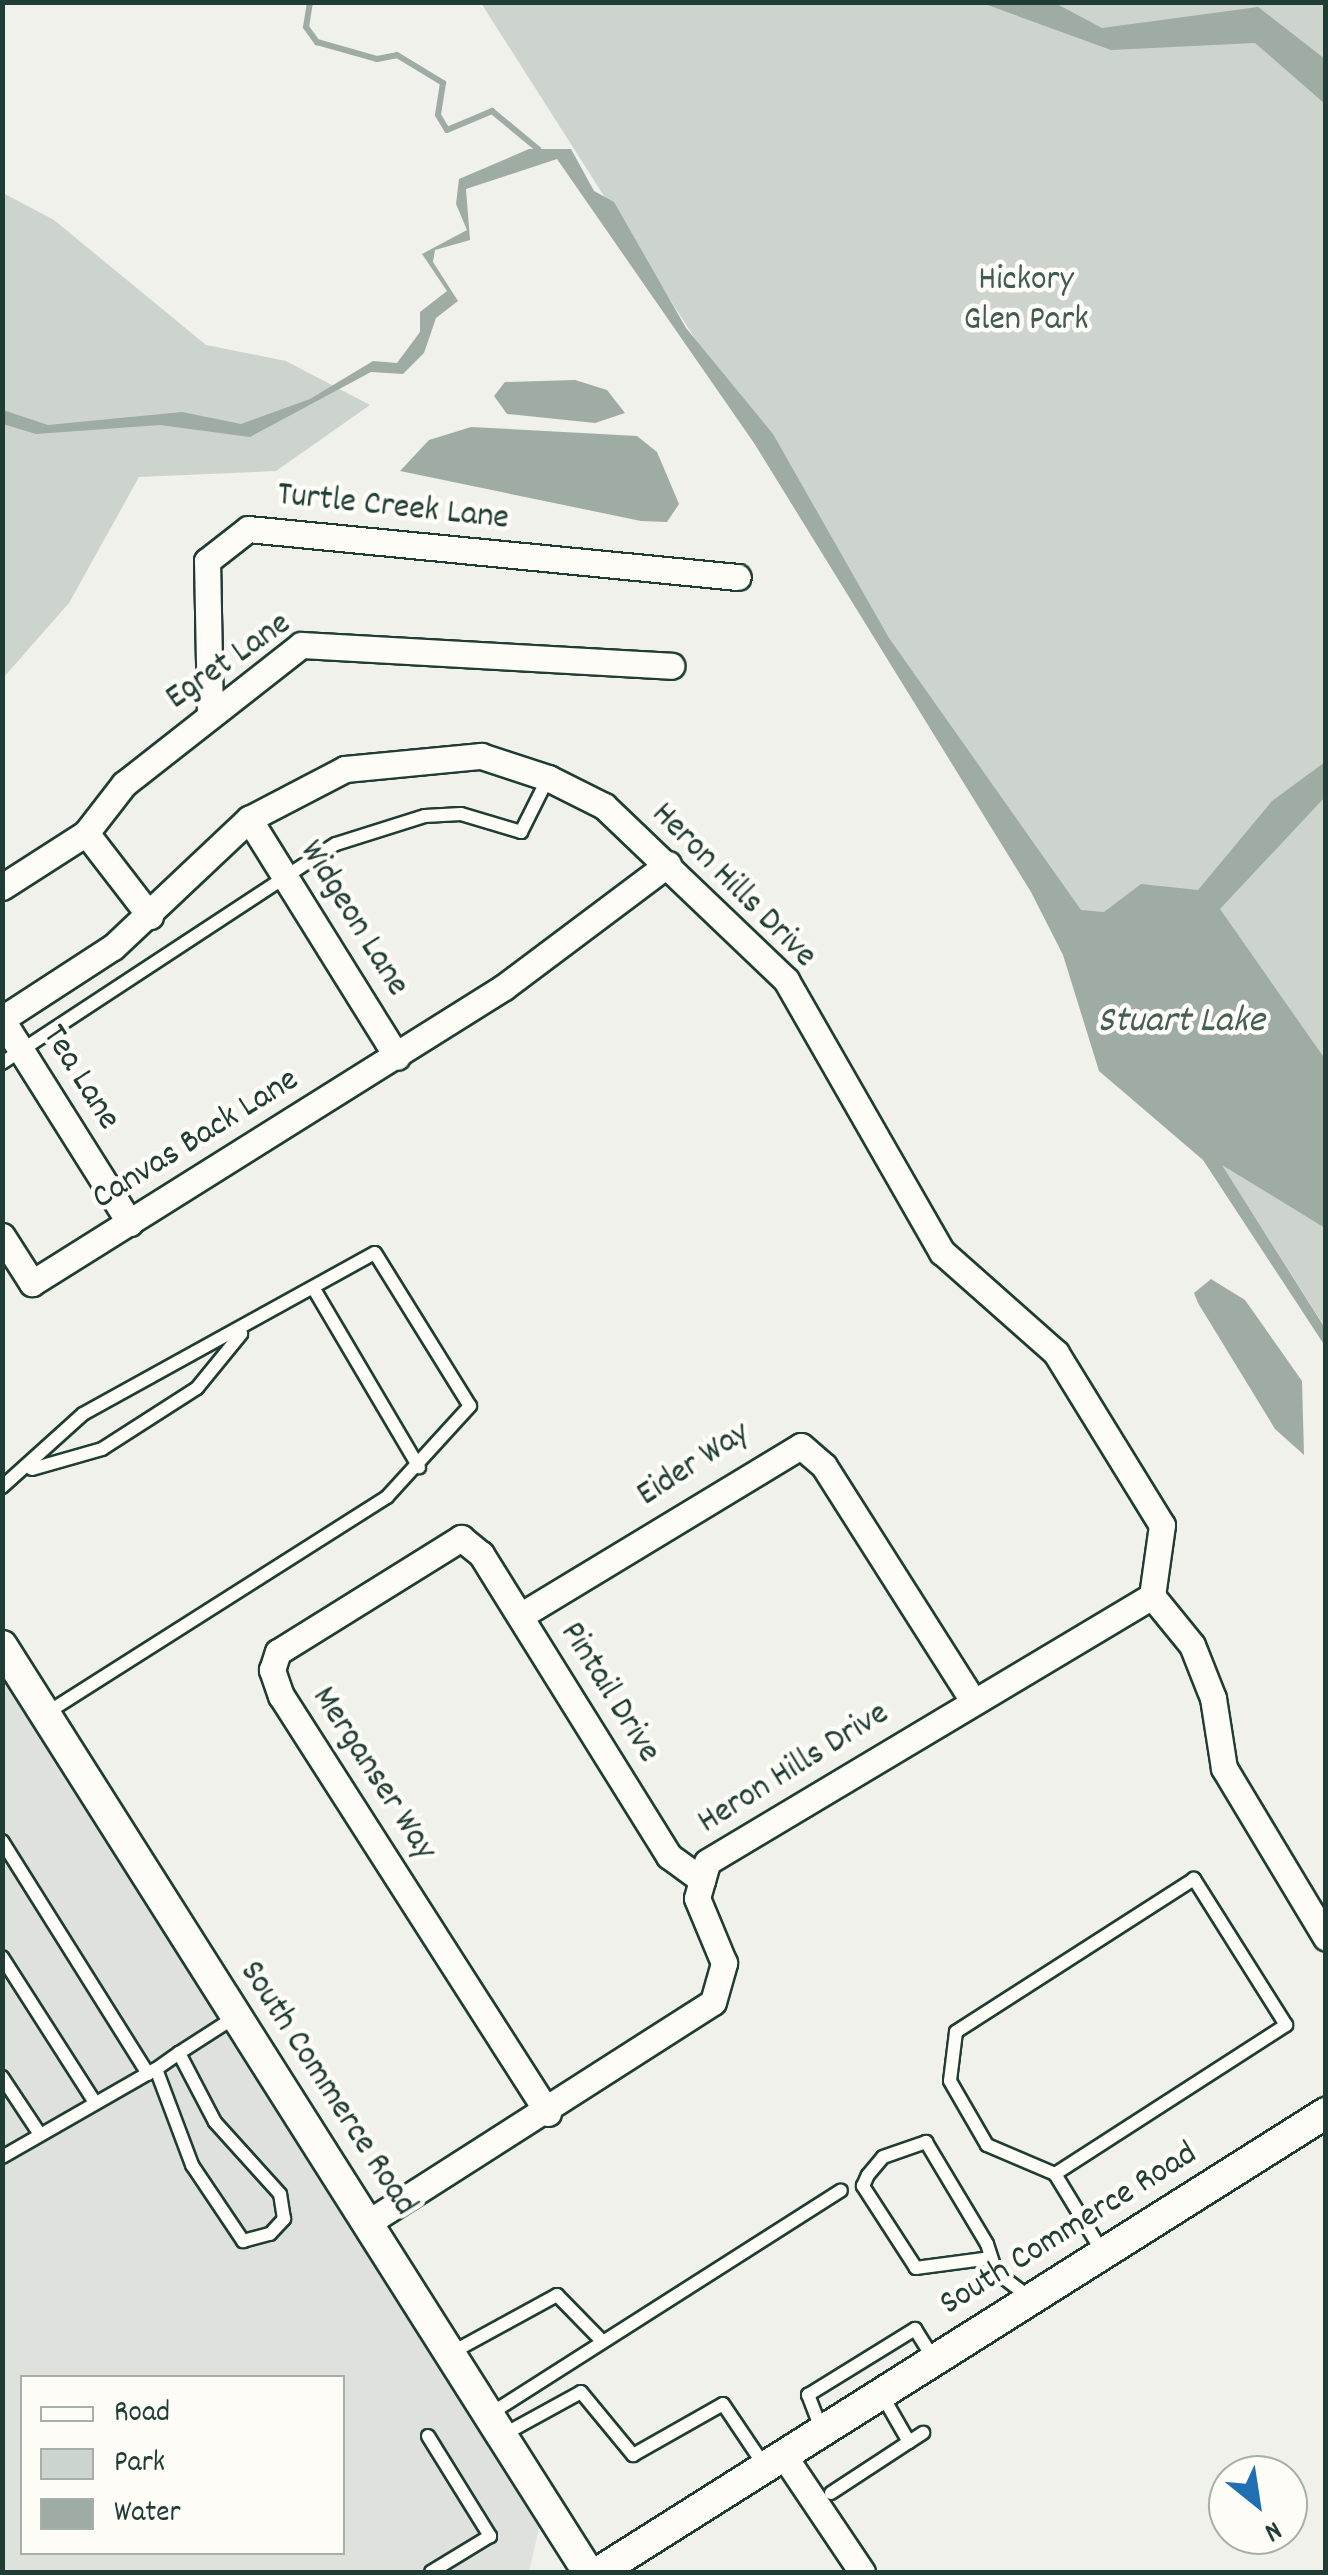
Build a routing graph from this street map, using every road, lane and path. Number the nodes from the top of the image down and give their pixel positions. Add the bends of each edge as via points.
1 (738, 577) dead end
2 (671, 666) dead end
3 (210, 715) junction
4 (548, 778) junction
5 (249, 819) junction
6 (86, 833) junction
7 (668, 864) junction
8 (286, 874) junction
9 (2, 887) edge
10 (150, 916) junction
11 (2, 1020) edge
12 (12, 1057) edge
13 (397, 1057) junction
14 (130, 1223) junction
15 (2, 1236) edge
16 (314, 1289) junction
17 (243, 1331) junction
18 (418, 1467) junction
19 (30, 1470) junction
20 (2, 1487) edge
21 (461, 1538) joint
22 (1145, 1598) junction
23 (520, 1616) junction
24 (2, 1646) edge
25 (972, 1699) junction
26 (45, 1714) junction
27 (2, 1841) edge
28 (702, 1880) junction
29 (1326, 1938) edge
30 (2, 1957) edge
31 (236, 2016) junction
32 (179, 2053) junction
33 (152, 2071) junction
34 (2, 2076) edge
35 (92, 2098) junction
36 (548, 2113) junction
37 (1326, 2114) edge
38 (39, 2133) junction
39 (2, 2157) edge
40 (1055, 2174) junction
41 (841, 2190) dead end
42 (369, 2222) junction
43 (1102, 2253) junction
44 (991, 2258) junction
45 (1031, 2298) junction
46 (602, 2342) junction
47 (449, 2354) junction
48 (934, 2360) junction
49 (882, 2395) junction
50 (495, 2426) junction
51 (822, 2431) junction
52 (923, 2433) dead end
53 (428, 2436) dead end
54 (909, 2442) junction
55 (775, 2461) junction
56 (831, 2493) dead end
57 (431, 2572) edge
58 (588, 2572) edge
59 (599, 2572) edge
60 (862, 2572) edge

1 - 3 street, Turtle Creek Lane via 248,529 207,561
2 - 3 street, Egret Lane via 322,640 301,645
3 - 6 street, Egret Lane via 124,784
4 - 5 street, Heron Hills Drive via 481,756 411,757 346,769
4 - 7 street, Heron Hills Drive via 604,806
4 - 8 lane via 522,832 461,814 424,816 336,844
5 - 8 street, Widgeon Lane
5 - 10 street, Heron Hills Drive
6 - 9 street, Egret Lane
6 - 10 street
7 - 13 street, Canvas Back Lane
7 - 22 street, Heron Hills Drive via 786,980 942,1252 1031,1328 1076,1382 1162,1525
8 - 12 lane
8 - 13 street, Widgeon Lane
10 - 11 street, Heron Hills Drive
11 - 12 street, Tea Lane
12 - 14 street, Tea Lane
13 - 14 street, Canvas Back Lane
14 - 15 street, Canvas Back Lane via 32,1283
16 - 17 lane
16 - 18 lane
16 - 18 lane via 375,1252 470,1406
17 - 19 lane via 179,1355 84,1414
17 - 19 lane via 197,1388 102,1448
18 - 26 lane via 293,1559
19 - 20 lane
21 - 23 street, Pintail Drive
21 - 36 street, Merganser Way via 306,1629 272,1670
22 - 25 street, Heron Hills Drive
22 - 29 street via 1192,1645 1213,1698 1224,1768
23 - 25 street, Eider Way via 801,1446 824,1466
23 - 28 street, Pintail Drive via 669,1856
24 - 26 street, South Commerce Road
25 - 28 street, Heron Hills Drive via 707,1862
26 - 31 street, South Commerce Road
27 - 33 lane
28 - 36 street, Heron Hills Drive via 702,1926 724,1963 713,2002
30 - 35 lane
31 - 32 lane
31 - 42 street, South Commerce Road
32 - 33 lane
32 - 33 lane via 215,2122 280,2194 284,2219 270,2234 243,2241 226,2222 192,2165
33 - 35 lane
34 - 38 lane
35 - 38 lane
36 - 42 street, Heron Hills Drive
37 - 43 street, South Commerce Road
38 - 39 lane
40 - 40 lane via 1286,2025 1194,1879 958,2026 950,2082 986,2145
40 - 43 lane
41 - 46 lane
42 - 47 street, South Commerce Road
43 - 45 street, South Commerce Road
44 - 44 lane via 926,2142 883,2157 868,2175 863,2186 916,2268
44 - 45 lane
45 - 48 street, South Commerce Road
46 - 47 lane via 557,2295
46 - 50 lane
47 - 50 street, South Commerce Road
48 - 49 street, South Commerce Road
48 - 51 lane via 915,2329 808,2395
49 - 51 street, South Commerce Road
49 - 54 lane
50 - 55 lane via 581,2392 633,2456 723,2404
50 - 58 street, South Commerce Road
51 - 55 street, South Commerce Road
52 - 54 lane
53 - 57 lane via 490,2536
54 - 56 lane
55 - 59 street, South Commerce Road
55 - 60 street

